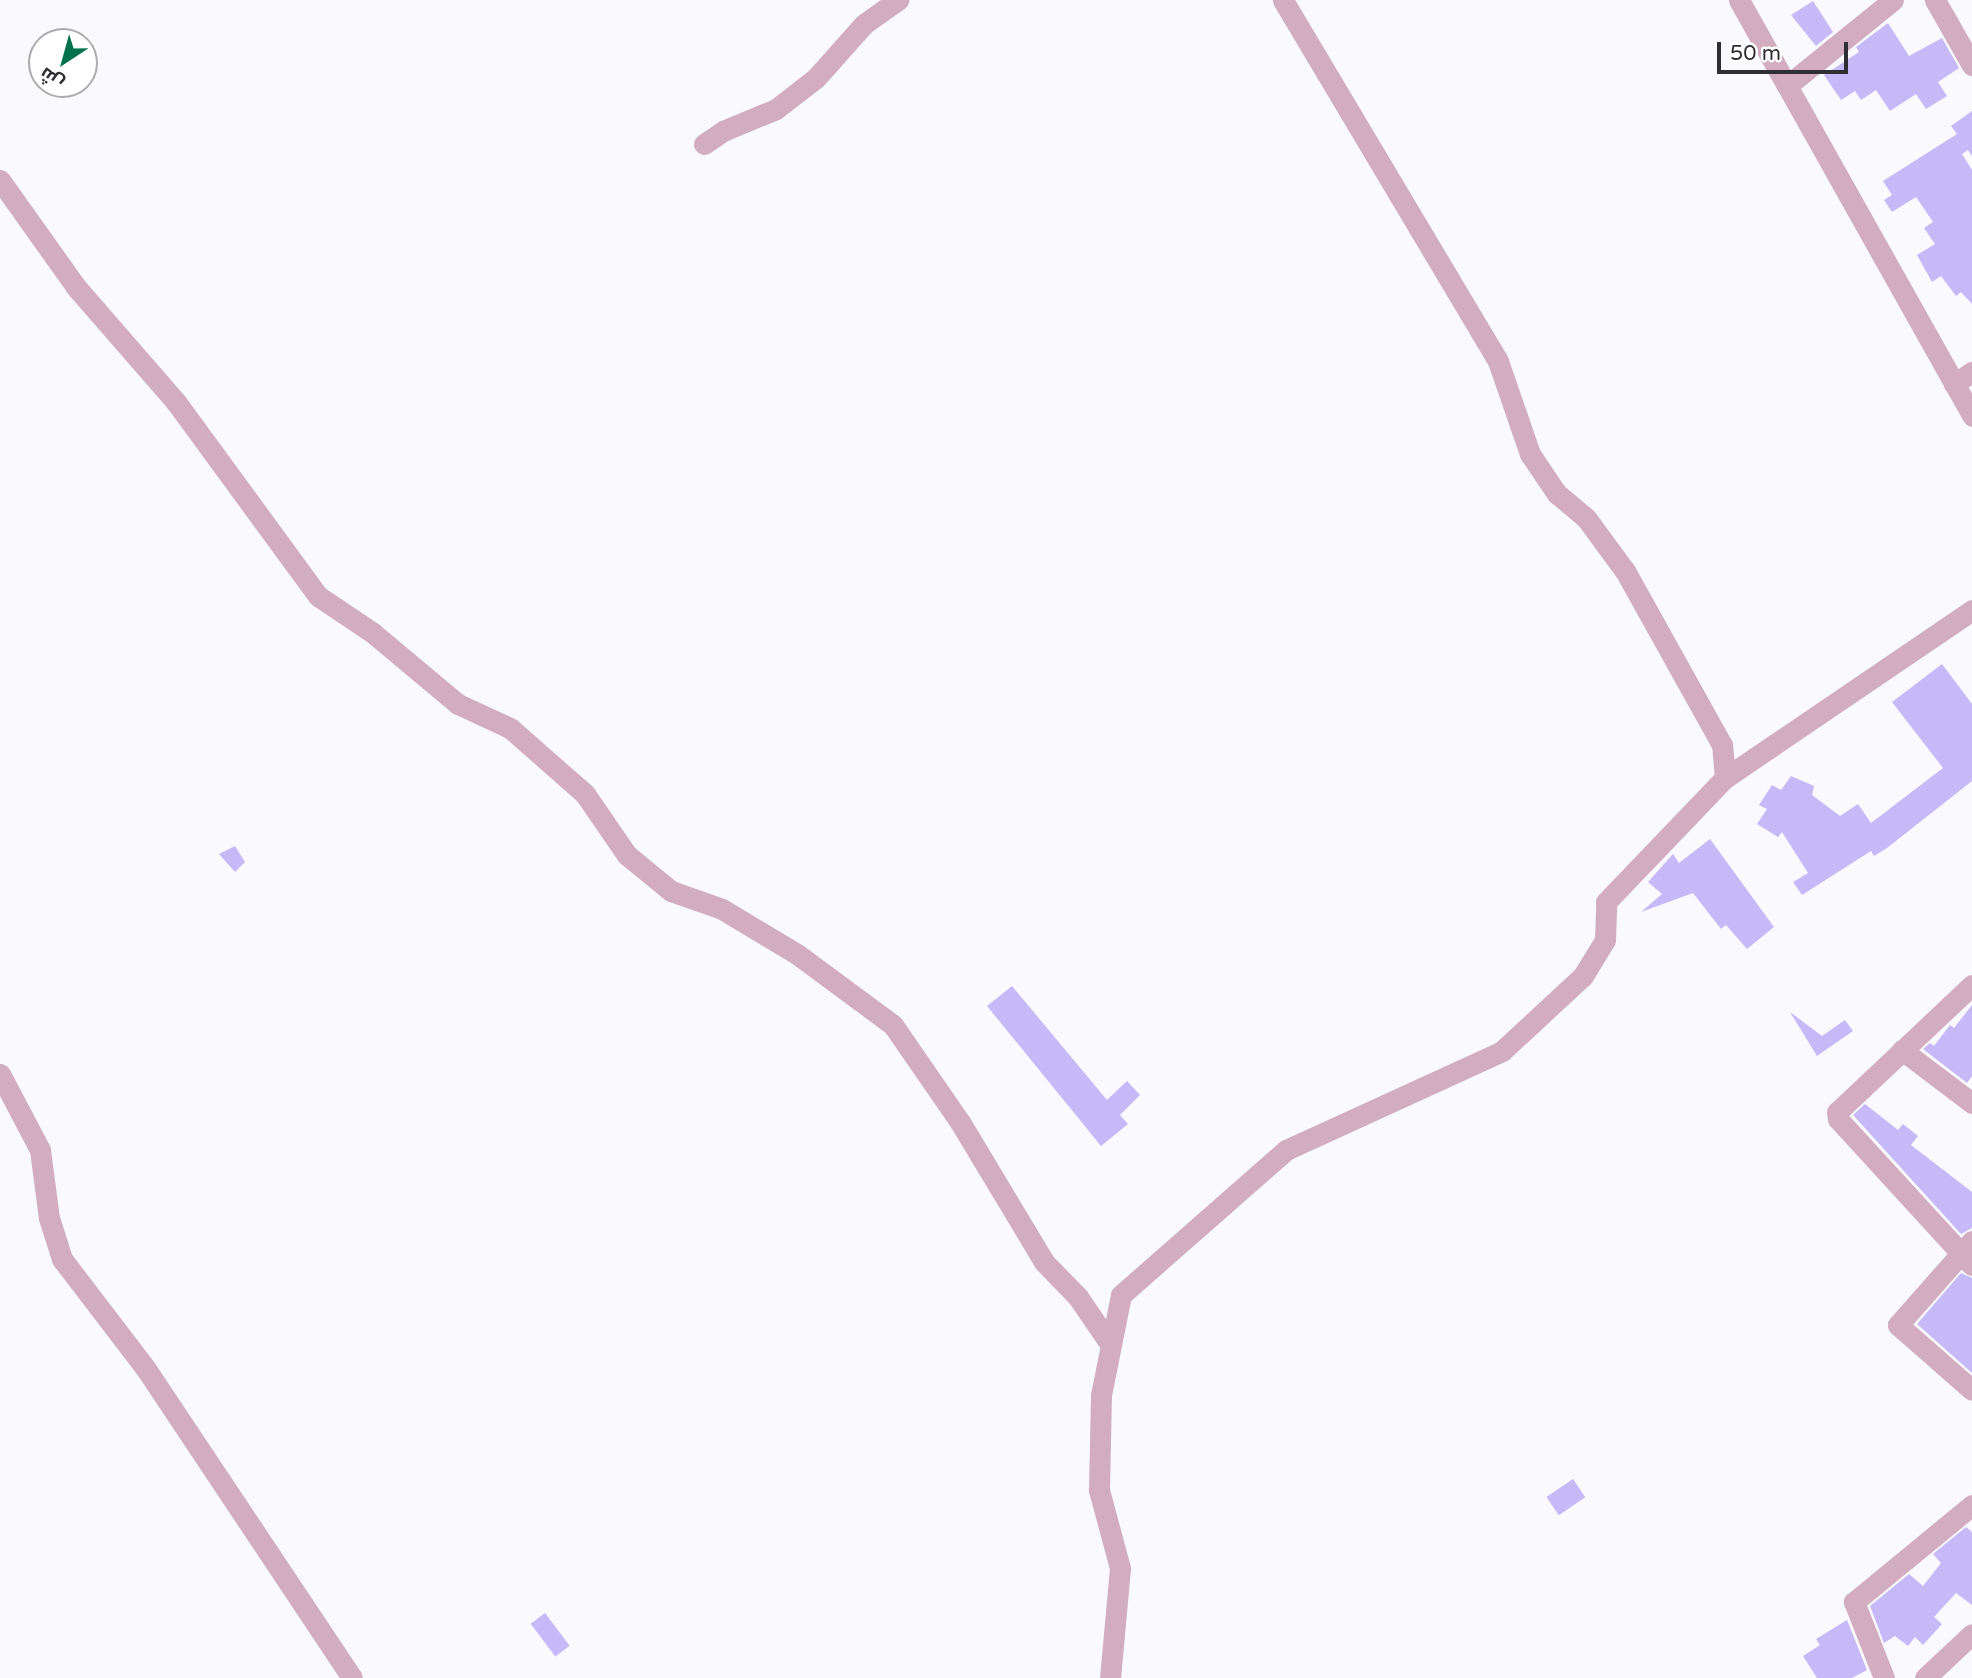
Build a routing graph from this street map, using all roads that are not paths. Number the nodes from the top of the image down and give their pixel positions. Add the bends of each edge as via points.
1 (898, 0) edge
2 (1283, 0) edge
3 (1739, 0) edge
4 (1893, 0) edge
5 (1935, 0) edge
6 (1972, 65) edge
7 (1788, 85) junction
8 (704, 145) dead end
9 (0, 180) edge
10 (1972, 372) edge
11 (1954, 384) junction
12 (1972, 416) edge
13 (1972, 610) edge
14 (1725, 778) junction
15 (1972, 985) edge
16 (1902, 1050) junction
17 (0, 1074) edge
18 (1972, 1103) edge
19 (1968, 1254) edge
20 (1108, 1341) junction
21 (1972, 1390) edge
22 (1972, 1505) edge
23 (1972, 1634) edge
24 (352, 1678) edge
25 (1110, 1678) edge
26 (1884, 1678) edge
27 (1925, 1678) edge

1 - 8 street via 864,24 816,78 776,109 723,131
2 - 14 street via 1498,361 1530,454 1557,494 1586,518 1625,571 1722,745
3 - 7 street
4 - 7 street
5 - 6 street
7 - 11 street
9 - 20 street via 76,287 176,402 318,596 373,633 458,704 510,728 586,794 627,855 671,891 722,909 797,954 893,1025 960,1122 1044,1262 1078,1297
10 - 11 street
11 - 12 street
13 - 14 street
14 - 20 street via 1606,902 1605,940 1583,976 1502,1051 1286,1150 1121,1295
15 - 16 street
16 - 18 street
16 - 19 street via 1839,1108 1838,1119
17 - 24 street via 40,1150 49,1218 62,1259 154,1380
19 - 21 street via 1898,1325
20 - 25 street via 1101,1395 1099,1490 1120,1568
22 - 26 street via 1854,1602
23 - 27 street

